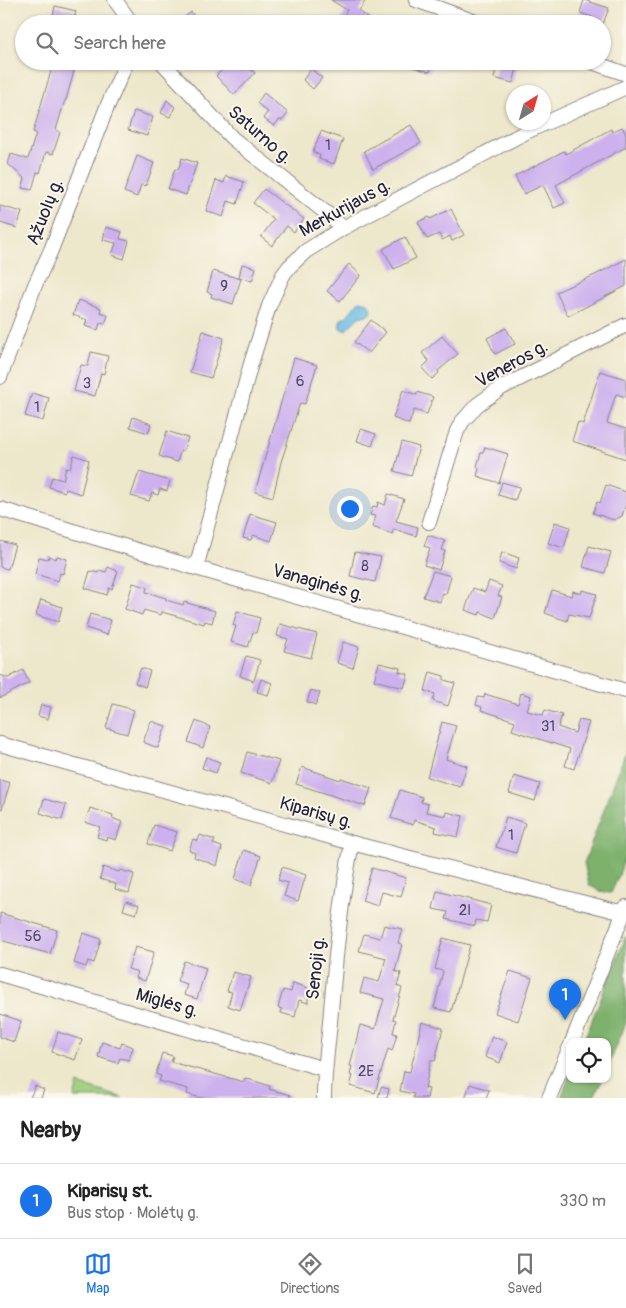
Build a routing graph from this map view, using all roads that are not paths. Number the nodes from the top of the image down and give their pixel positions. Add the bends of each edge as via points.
1 (115, 0) edge
2 (416, 0) edge
3 (126, 15) edge
4 (457, 15) edge
5 (611, 69) edge
6 (123, 70) edge
7 (169, 70) edge
8 (626, 74) edge
9 (626, 87) edge
10 (342, 228) junction
11 (626, 325) edge
12 (0, 378) edge
13 (0, 509) edge
14 (429, 522) dead end
15 (196, 568) junction
16 (626, 691) edge
17 (0, 744) edge
18 (352, 843) junction
19 (625, 909) edge
20 (0, 974) edge
21 (574, 1038) edge
22 (566, 1057) edge
23 (324, 1069) junction
24 (324, 1098) edge
25 (549, 1098) edge

1 - 3 street
2 - 4 street
5 - 8 street
6 - 12 street, Ąžuolų g.
7 - 10 street, Saturno g. via 232,138
9 - 10 street, Merkurijaus g. via 528,131
10 - 15 street, Merkurijaus g. via 296,258 283,275 269,306
11 - 14 street, Veneros g. via 501,388 470,412 457,431
13 - 15 street, Vanaginės g.
15 - 16 street, Vanaginės g.
17 - 18 street, Kiparisų g.
18 - 19 street, Kiparisų g. via 616,911
18 - 23 street, Senoji g. via 337,942
19 - 21 street
20 - 23 street, Miglės g.
22 - 25 street
23 - 24 street, Senoji g.

